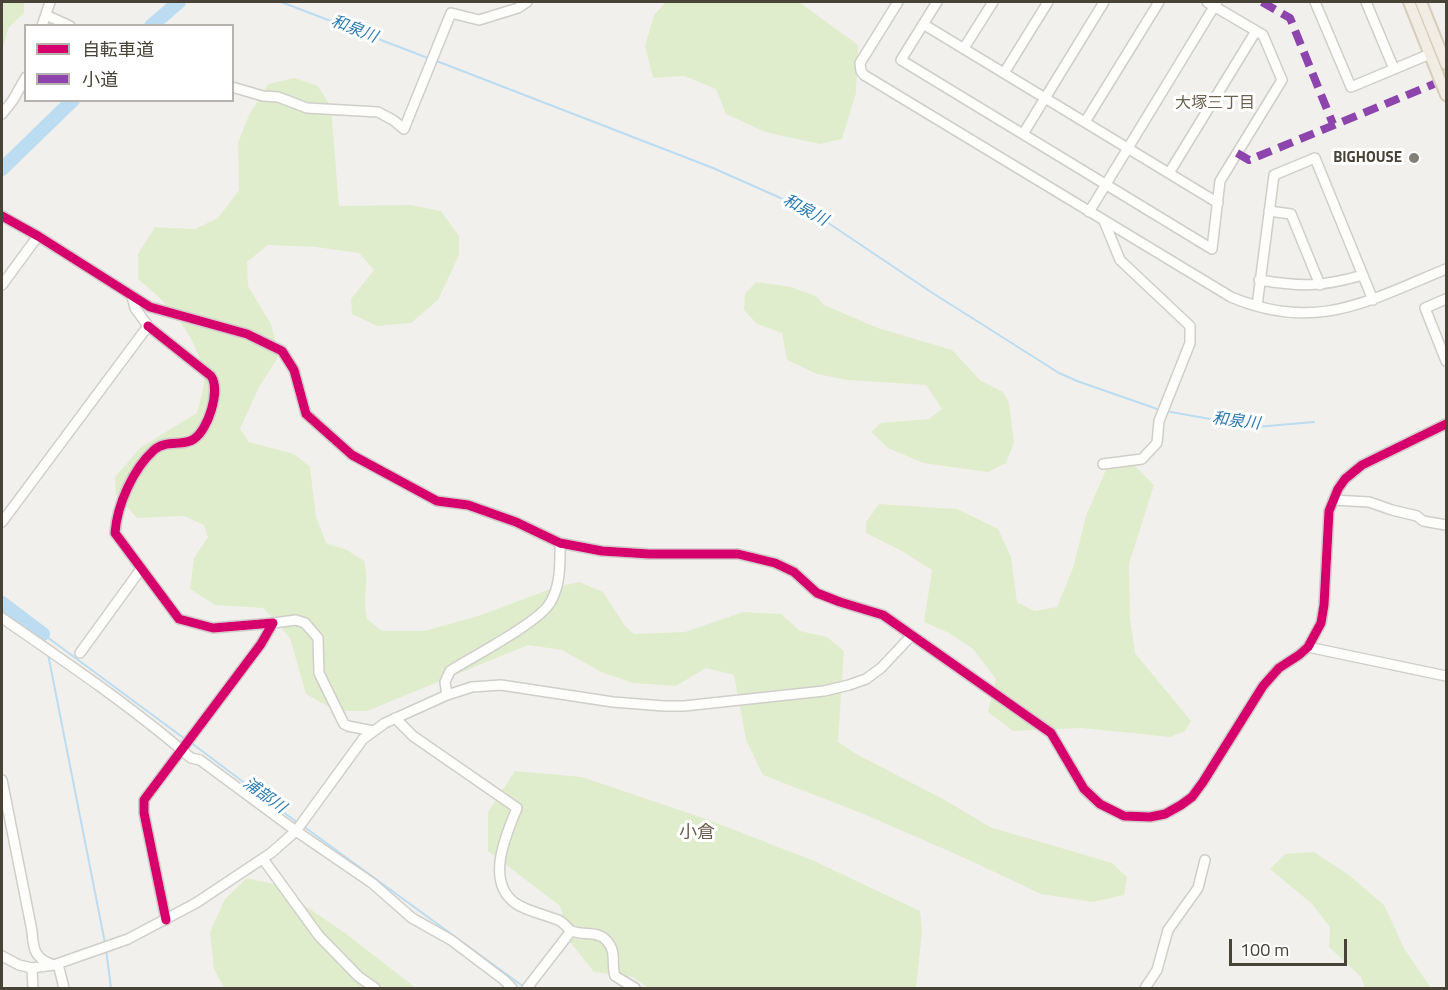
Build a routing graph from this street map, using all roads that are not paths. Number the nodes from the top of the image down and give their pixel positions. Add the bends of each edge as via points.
1 (50, 2) edge
2 (527, 2) edge
3 (898, 2) edge
4 (937, 2) edge
5 (993, 2) edge
6 (1048, 2) edge
7 (1104, 2) edge
8 (1159, 2) edge
9 (1315, 2) edge
10 (1366, 2) edge
11 (1409, 2) edge
12 (1421, 2) edge
13 (1213, 3) edge
14 (46, 15) junction
15 (43, 24) edge
16 (66, 24) edge
17 (923, 24) junction
18 (1256, 31) junction
19 (964, 48) junction
20 (1438, 58) edge
21 (1394, 69) junction
22 (1004, 73) junction
23 (24, 80) edge
24 (234, 88) edge
25 (1446, 95) edge
26 (1045, 98) junction
27 (2, 114) edge
28 (1085, 122) junction
29 (1023, 134) junction
30 (1128, 148) junction
31 (1169, 173) junction
32 (1105, 184) junction
33 (1218, 203) junction
34 (1269, 211) junction
35 (1089, 212) junction
36 (2, 216) edge
37 (1104, 221) junction
38 (38, 236) junction
39 (1446, 269) edge
40 (1363, 275) junction
41 (1260, 280) junction
42 (2, 285) edge
43 (1320, 285) junction
44 (132, 297) junction
45 (1446, 299) edge
46 (1373, 300) junction
47 (1257, 306) junction
48 (148, 326) junction
49 (1446, 362) edge
50 (1446, 424) edge
51 (1103, 464) dead end
52 (1333, 500) junction
53 (2, 522) edge
54 (1446, 525) edge
55 (560, 543) junction
56 (141, 569) junction
57 (2, 618) edge
58 (273, 623) junction
59 (912, 635) junction
60 (1308, 647) junction
61 (80, 653) dead end
62 (1446, 676) edge
63 (447, 694) junction
64 (395, 718) junction
65 (373, 731) junction
66 (181, 749) junction
67 (2, 780) edge
68 (296, 831) junction
69 (263, 859) junction
70 (1205, 860) dead end
71 (166, 920) junction
72 (572, 931) junction
73 (2, 956) edge
74 (56, 964) junction
75 (32, 968) junction
76 (33, 988) edge
77 (64, 988) edge
78 (375, 988) edge
79 (512, 988) edge
80 (527, 988) edge
81 (635, 988) edge
82 (1144, 988) edge

1 - 14 street
2 - 24 street via 479,20 451,13 404,129 378,112 308,108
3 - 35 street via 860,63 864,75
4 - 17 street
5 - 19 street
6 - 22 street
7 - 26 street
8 - 28 street
9 - 21 street via 1351,87
10 - 21 street
11 - 20 main road
12 - 20 main road
13 - 18 street
13 - 30 street
14 - 15 street
14 - 16 street
17 - 19 street
17 - 29 street via 901,60
18 - 31 street
18 - 33 street via 1263,35 1282,80 1220,181
19 - 22 street
20 - 21 street
20 - 25 main road
22 - 26 street
23 - 27 street
26 - 28 street
26 - 29 street
28 - 30 street
29 - 32 street
30 - 31 street
30 - 32 street
31 - 33 street
32 - 33 street via 1212,249
32 - 35 street
34 - 40 street via 1274,175 1315,158
34 - 41 street
34 - 43 street via 1290,214
35 - 37 street
36 - 38 street
37 - 47 street via 1214,288
37 - 51 street via 1120,260 1190,326 1190,343 1159,421 1157,443 1142,459
38 - 42 street
38 - 44 street
39 - 46 street
40 - 43 street
40 - 46 street
41 - 43 street
41 - 47 street
44 - 48 street
44 - 55 street via 150,307 248,334 282,351 294,370 306,414 352,455 436,501 468,505
45 - 49 street via 1425,308
46 - 47 street via 1304,314
48 - 53 street
48 - 56 street via 211,376 216,386 205,427 188,442 154,450 119,507 115,533
50 - 52 street via 1362,465 1346,479
52 - 54 street via 1370,502
52 - 60 street via 1329,511 1323,614
55 - 59 street via 602,551 738,554 775,563 794,572 817,593 883,615
55 - 63 street via 558,581 550,604 530,622 450,671 445,682
56 - 58 street via 179,619 213,628
56 - 61 street
57 - 66 street
58 - 65 street via 296,620 310,628 319,643 319,673 344,724
58 - 66 street
59 - 60 street via 1051,733 1084,789 1110,810 1135,817 1165,814 1192,797 1263,686 1279,668
59 - 63 street via 866,679 824,690 684,706 613,702 501,685
60 - 62 street
63 - 64 street
64 - 65 street
64 - 72 street via 414,736 517,808 501,858 504,891 517,904 562,921
65 - 68 street
66 - 68 street
66 - 71 street via 144,800
67 - 74 street via 35,953 44,962
68 - 69 street
68 - 79 street
69 - 71 street
69 - 78 street via 320,936
70 - 82 street via 1198,888 1168,930 1157,970
71 - 74 street via 128,939
72 - 80 street
72 - 81 street via 601,936 607,941 614,954 615,976
73 - 75 street
74 - 75 street
74 - 77 street
75 - 76 street

